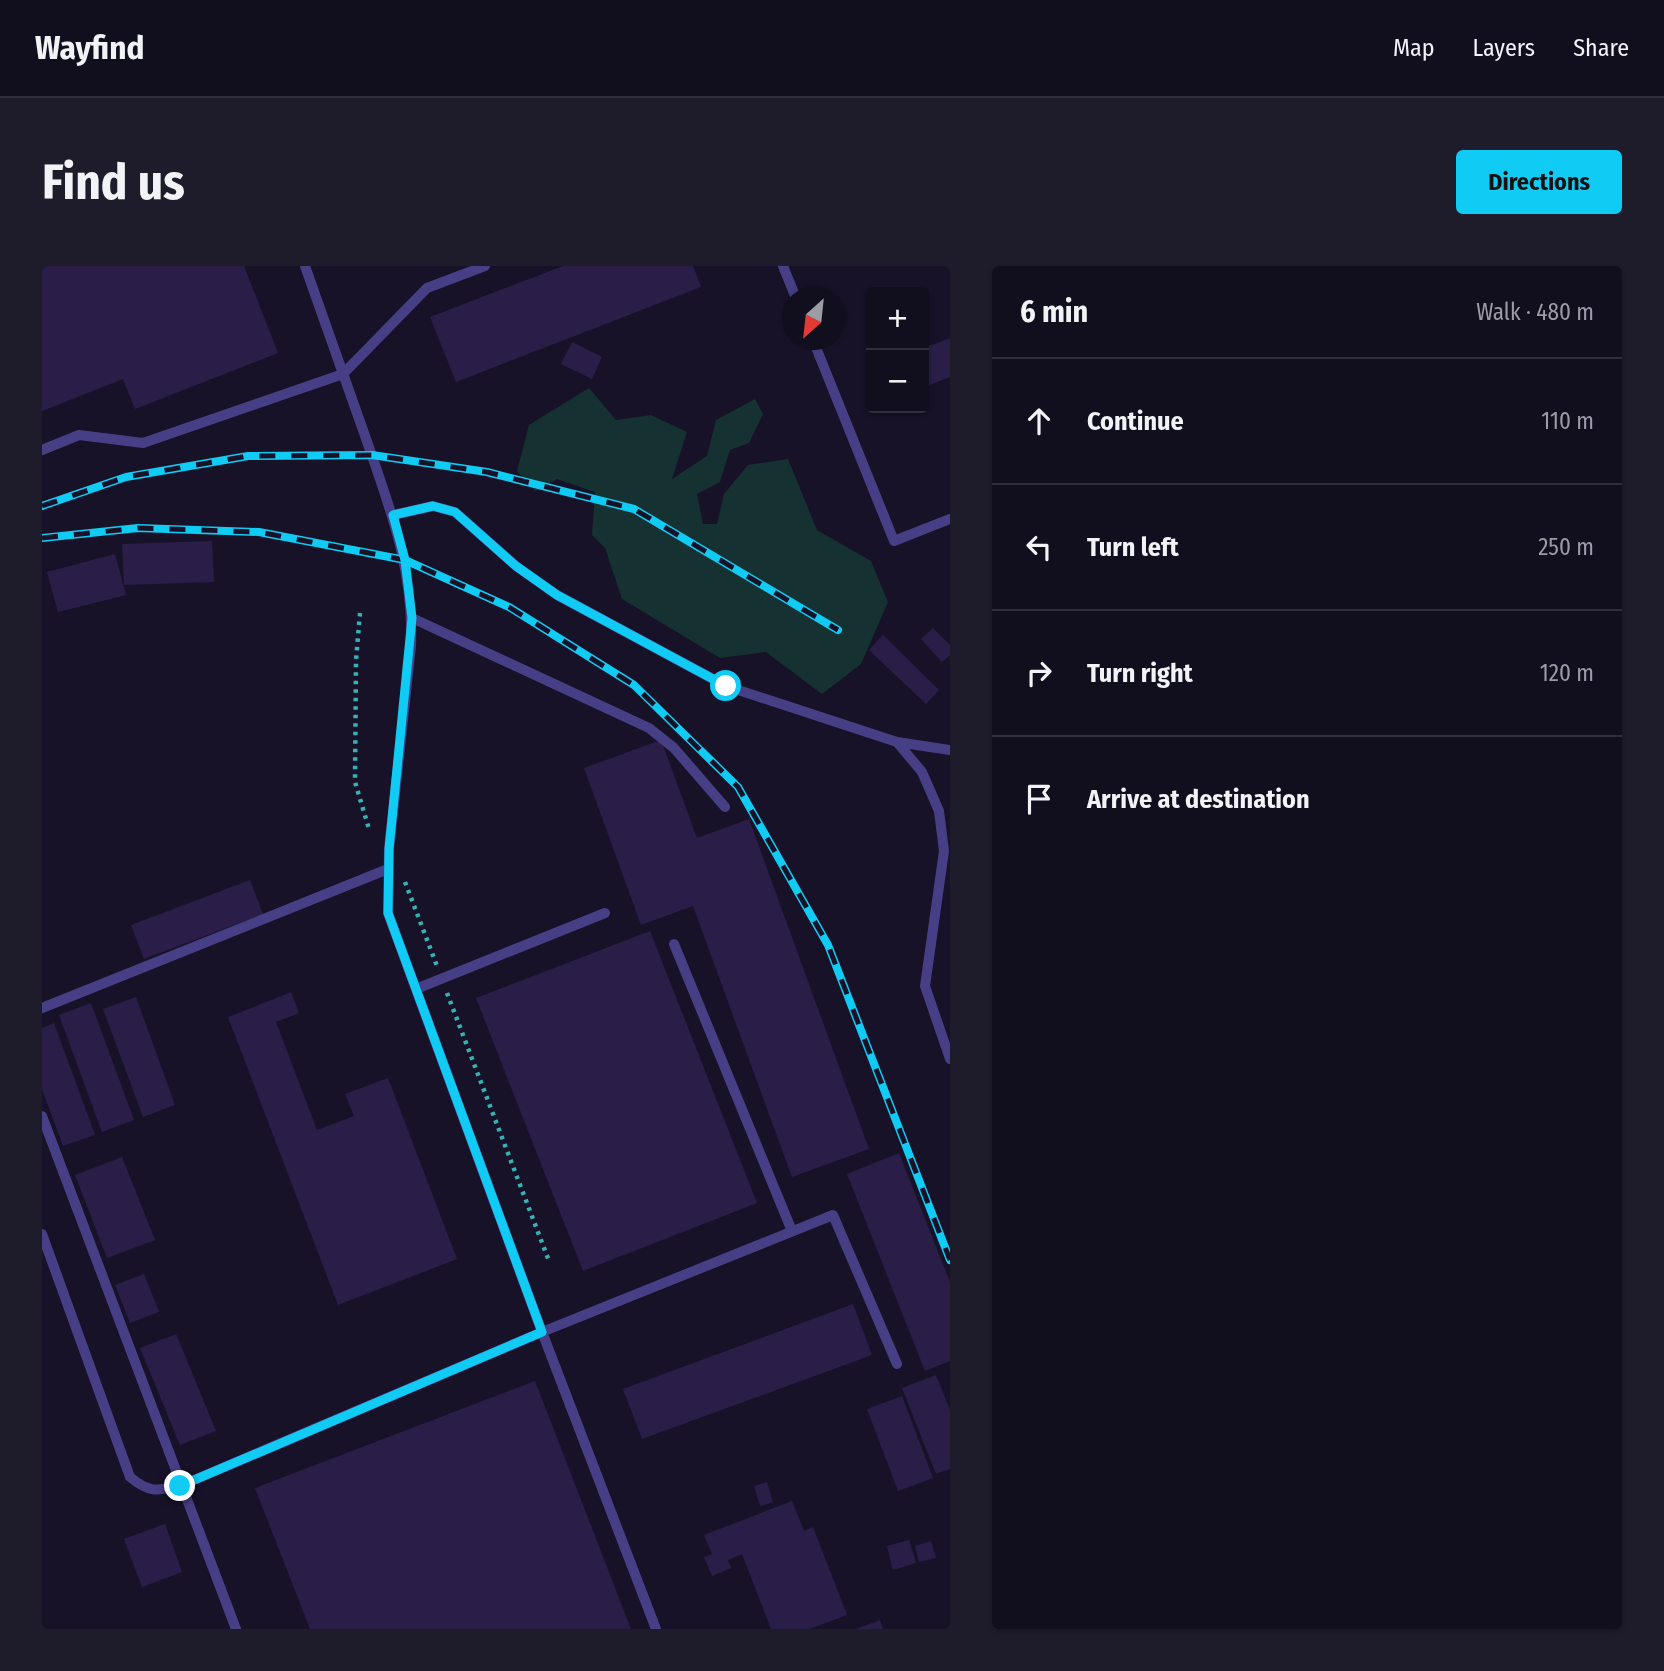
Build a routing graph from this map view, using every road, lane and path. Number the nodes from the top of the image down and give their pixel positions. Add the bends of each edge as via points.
1 (305, 266) edge
2 (485, 266) edge
3 (783, 266) edge
4 (792, 287) edge
5 (817, 350) edge
6 (343, 374) junction
7 (42, 450) edge
8 (393, 515) junction
9 (950, 519) edge
10 (360, 613) dead end
11 (412, 618) junction
12 (897, 742) junction
13 (950, 750) edge
14 (725, 807) dead end
15 (369, 829) dead end
16 (388, 869) junction
17 (404, 880) dead end
18 (605, 913) dead end
19 (674, 944) dead end
20 (442, 979) junction
21 (415, 989) junction
22 (42, 1008) edge
23 (950, 1059) edge
24 (42, 1116) edge
25 (792, 1231) junction
26 (42, 1234) edge
27 (550, 1261) dead end
28 (542, 1332) junction
29 (897, 1364) dead end
30 (180, 1486) junction
31 (236, 1629) edge
32 (656, 1629) edge

1 - 6 lane
2 - 6 lane via 427,288
3 - 4 lane
5 - 9 lane via 894,541
6 - 7 lane via 144,443 79,435
6 - 8 lane
8 - 11 lane via 405,560
8 - 12 lane via 433,506 455,512 557,595 726,686
10 - 15 path via 355,782
11 - 14 lane via 649,728 674,748
11 - 16 lane
12 - 13 lane
12 - 23 lane via 922,772 939,811 944,851 925,986
16 - 21 lane via 388,913
16 - 22 lane
17 - 20 path
18 - 20 lane
19 - 25 lane
20 - 21 lane
20 - 27 path
21 - 28 lane
24 - 30 lane
25 - 28 lane
25 - 29 lane via 833,1214
26 - 30 lane via 130,1478 157,1491
28 - 30 lane
28 - 32 lane
30 - 31 lane

